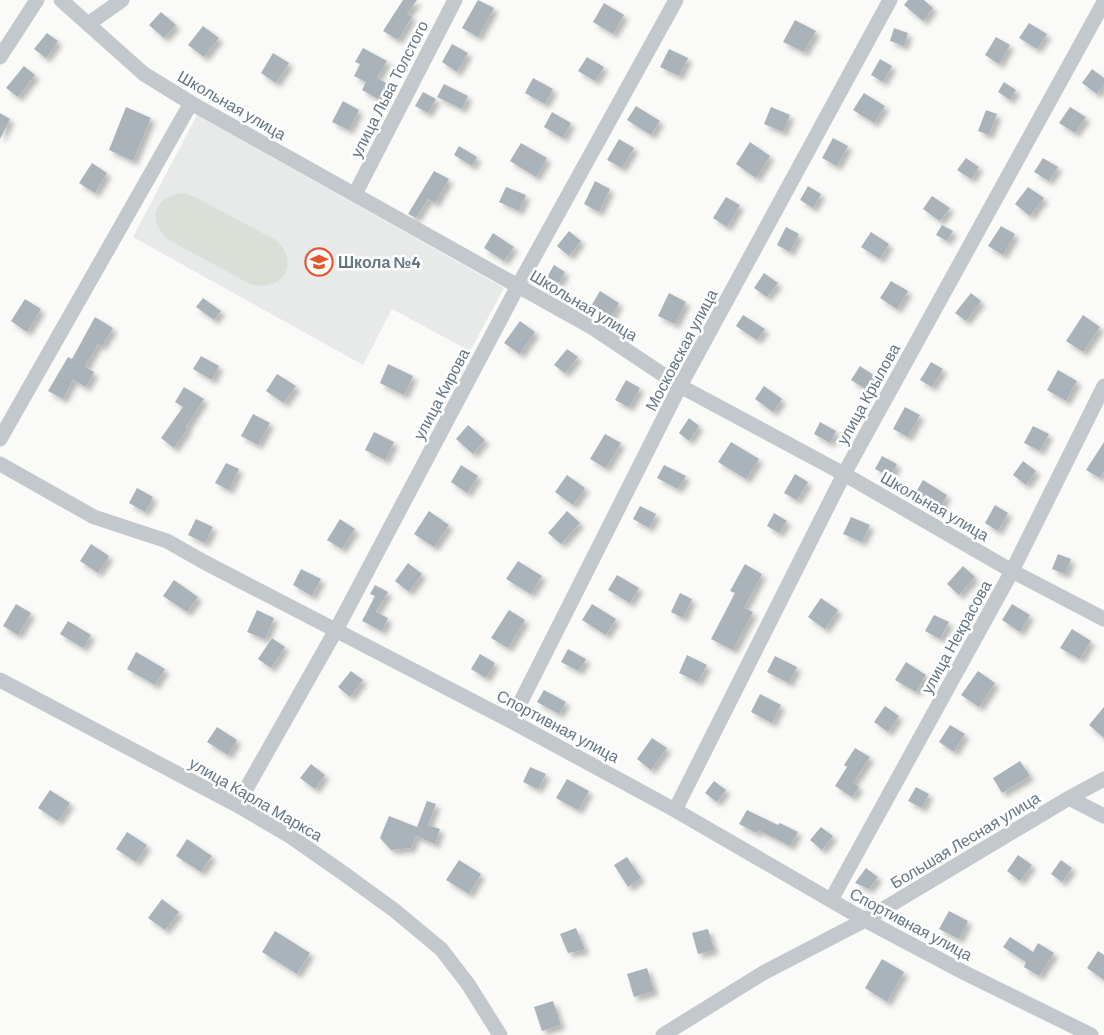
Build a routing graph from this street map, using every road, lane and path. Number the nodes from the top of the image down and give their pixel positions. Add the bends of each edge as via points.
1 (37, 0) edge
2 (61, 0) edge
3 (122, 0) edge
4 (455, 0) edge
5 (676, 0) edge
6 (890, 0) edge
7 (1104, 2) edge
8 (88, 24) junction
9 (0, 57) edge
10 (191, 103) junction
11 (355, 194) junction
12 (518, 286) junction
13 (680, 386) junction
14 (1104, 386) edge
15 (0, 439) edge
16 (0, 464) edge
17 (844, 474) junction
18 (1012, 571) junction
19 (1104, 619) edge
20 (336, 630) junction
21 (0, 680) edge
22 (511, 720) junction
23 (1104, 779) edge
24 (1069, 798) junction
25 (237, 805) junction
26 (675, 810) junction
27 (1104, 816) edge
28 (831, 900) junction
29 (865, 920) junction
30 (500, 1035) edge
31 (663, 1035) edge
32 (1091, 1035) edge

1 - 9 street
2 - 8 street, Школьная улица
3 - 8 street
4 - 11 street, улица Льва Толстого
5 - 12 street, улица Кирова
6 - 13 street, Московская улица
7 - 17 street, улица Крылова
8 - 10 street, Школьная улица via 144,74
10 - 11 street, Школьная улица
10 - 15 street
11 - 12 street, Школьная улица
12 - 13 street, Школьная улица via 593,328
12 - 20 street, улица Кирова
13 - 17 street, Школьная улица
13 - 22 street, Московская улица
14 - 18 street, улица Некрасова
16 - 20 street, Спортивная улица via 94,517 167,541
17 - 18 street, Школьная улица
17 - 26 street, улица Крылова
18 - 19 street, Школьная улица
18 - 28 street, улица Некрасова
20 - 22 street, Спортивная улица
20 - 25 street, улица Кирова
21 - 25 street, улица Карла Маркса
22 - 26 street, Спортивная улица
23 - 24 street, Большая Лесная улица
24 - 27 street
24 - 29 street, Большая Лесная улица
25 - 30 street, улица Карла Маркса via 290,836 343,873 441,949
26 - 28 street, Спортивная улица
28 - 29 street, Спортивная улица
29 - 31 street, Большая Лесная улица via 763,973
29 - 32 street, Спортивная улица

